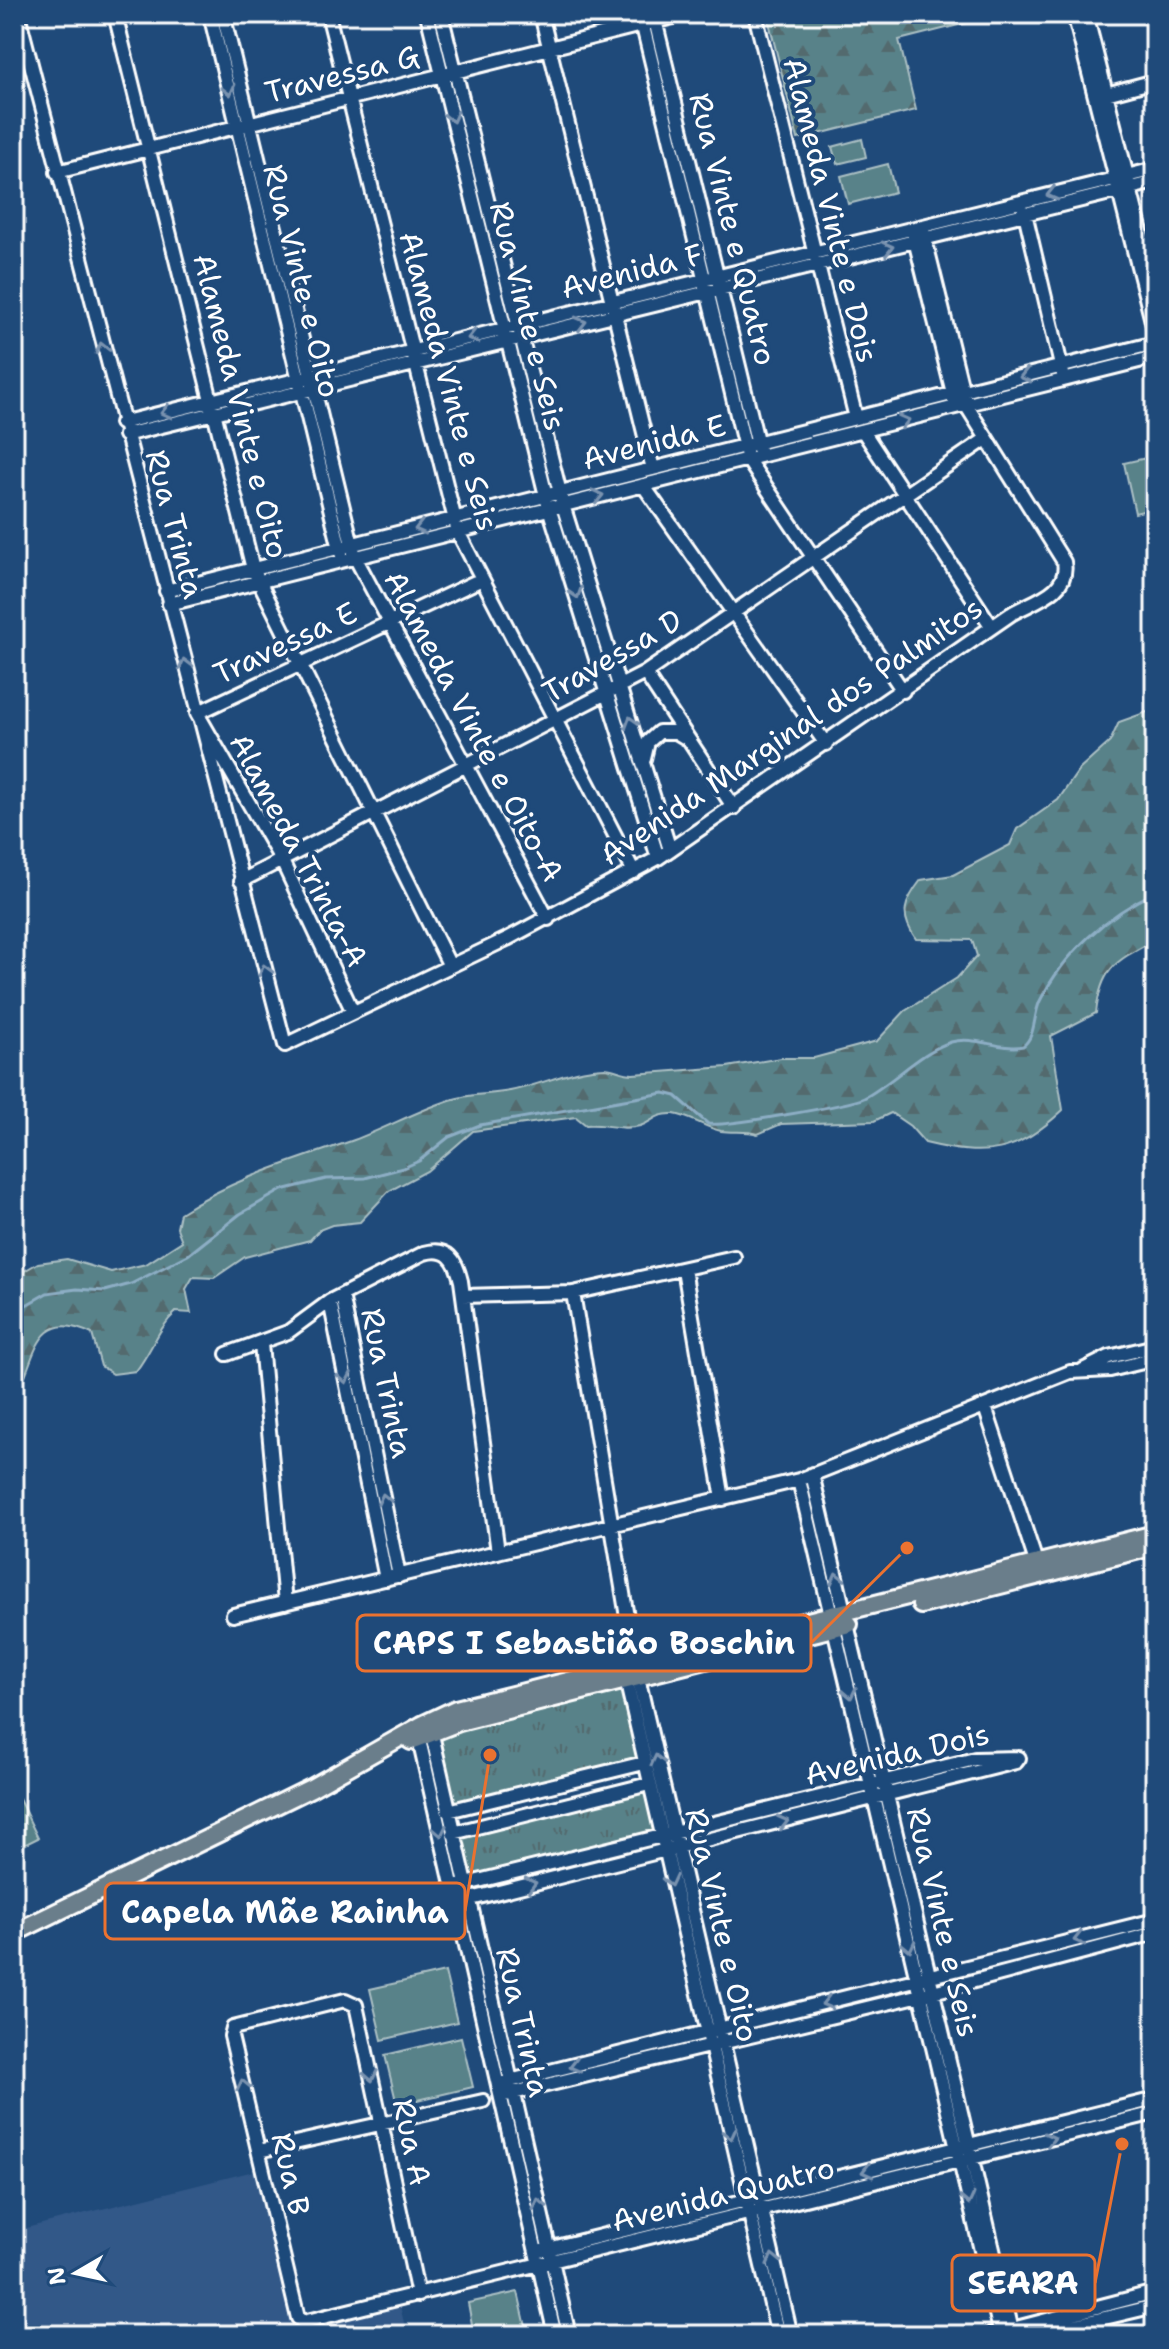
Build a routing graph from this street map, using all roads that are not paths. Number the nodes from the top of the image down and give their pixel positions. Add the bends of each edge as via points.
1 (18, 14) edge
2 (115, 14) edge
3 (210, 14) edge
4 (223, 14) edge
5 (328, 14) edge
6 (427, 14) edge
7 (441, 14) edge
8 (541, 14) edge
9 (685, 14) edge
10 (755, 14) edge
11 (1074, 14) edge
12 (1086, 14) edge
13 (648, 19) edge
14 (550, 48) junction
15 (449, 74) junction
16 (1155, 81) edge
17 (1106, 94) junction
18 (349, 99) junction
19 (244, 125) junction
20 (148, 149) junction
21 (1155, 169) edge
22 (57, 172) junction
23 (1155, 182) edge
24 (1124, 183) junction
25 (1024, 208) junction
26 (919, 234) junction
27 (817, 259) junction
28 (714, 284) junction
29 (1155, 287) edge
30 (615, 308) junction
31 (512, 333) junction
32 (1155, 333) edge
33 (1155, 343) edge
34 (1155, 357) edge
35 (414, 358) junction
36 (1062, 373) junction
37 (307, 384) junction
38 (958, 393) junction
39 (961, 406) junction
40 (213, 407) junction
41 (856, 418) junction
42 (123, 429) junction
43 (863, 431) junction
44 (986, 439) junction
45 (754, 448) junction
46 (748, 460) junction
47 (653, 469) junction
48 (643, 485) junction
49 (905, 494) junction
50 (561, 498) junction
51 (547, 502) junction
52 (456, 526) junction
53 (347, 553) junction
54 (811, 558) junction
55 (256, 575) junction
56 (482, 579) junction
57 (167, 598) junction
58 (733, 613) junction
59 (389, 622) junction
60 (992, 627) junction
61 (301, 665) junction
62 (645, 673) junction
63 (614, 689) junction
64 (903, 691) junction
65 (197, 713) junction
66 (555, 720) junction
67 (826, 744) junction
68 (692, 745) junction
69 (466, 766) junction
70 (649, 781) junction
71 (734, 808) junction
72 (374, 813) junction
73 (670, 850) junction
74 (658, 858) junction
75 (282, 861) junction
76 (634, 872) junction
77 (241, 881) junction
78 (548, 919) junction
79 (450, 966) junction
80 (353, 1012) junction
81 (285, 1045) joint
82 (734, 1257) dead end
83 (684, 1269) junction
84 (573, 1293) junction
85 (342, 1295) junction
86 (463, 1296) junction
87 (330, 1301) junction
88 (261, 1344) junction
89 (1155, 1346) edge
90 (227, 1354) dead end
91 (1155, 1359) edge
92 (1120, 1361) junction
93 (985, 1407) junction
94 (806, 1477) junction
95 (723, 1499) junction
96 (612, 1525) junction
97 (1155, 1534) edge
98 (1155, 1546) edge
99 (498, 1552) junction
100 (1038, 1568) junction
101 (399, 1576) junction
102 (386, 1579) junction
103 (285, 1603) junction
104 (233, 1615) dead end
105 (841, 1621) junction
106 (631, 1673) junction
107 (424, 1730) junction
108 (644, 1763) junction
109 (884, 1782) junction
110 (649, 1784) junction
111 (870, 1785) junction
112 (887, 1796) junction
113 (873, 1799) junction
114 (448, 1811) junction
115 (453, 1833) junction
116 (673, 1834) junction
117 (660, 1837) junction
118 (670, 1850) junction
119 (458, 1886) junction
120 (462, 1901) junction
121 (1155, 1920) edge
122 (14, 1933) edge
123 (1155, 1933) edge
124 (924, 1979) junction
125 (927, 1994) junction
126 (352, 2001) joint
127 (713, 2031) junction
128 (716, 2046) junction
129 (506, 2089) junction
130 (1155, 2099) edge
131 (483, 2101) dead end
132 (1155, 2113) edge
133 (381, 2124) junction
134 (259, 2151) junction
135 (964, 2154) junction
136 (754, 2206) junction
137 (550, 2249) junction
138 (536, 2252) junction
139 (546, 2265) junction
140 (1155, 2292) edge
141 (418, 2295) junction
142 (1155, 2306) edge
143 (303, 2322) joint
144 (1003, 2333) edge
145 (555, 2335) edge
146 (569, 2335) edge
147 (778, 2335) edge
148 (791, 2335) edge
149 (1033, 2335) edge

1 - 22 street, Rua Trinta
2 - 20 street, Alameda Vinte e Oito
3 -> 19 street, Rua Vinte e Oito
4 - 19 street, Rua Vinte e Oito
5 - 18 street, Alameda Vinte e Seis
6 - 15 street, Rua Vinte e Seis
7 - 15 street, Rua Vinte e Seis
8 - 14 street
9 - 13 street, Travessa G
10 - 27 street, Alameda Vinte e Dois
11 - 24 street
12 - 17 street
13 - 14 street, Travessa G
13 - 28 street, Rua Vinte e Quatro
14 - 15 street, Travessa G
14 - 30 street
15 - 18 street, Travessa G
15 - 31 street, Rua Vinte e Seis
16 - 17 street
17 - 24 street
18 - 19 street, Travessa G
18 - 35 street, Alameda Vinte e Seis
19 - 20 street, Travessa G
19 - 37 street, Rua Vinte e Oito
20 - 22 street, Travessa G
20 - 40 street, Alameda Vinte e Oito
21 - 24 street, Avenida F
42 -> 22 street, Rua Trinta
23 - 24 street, Avenida F
24 - 25 street, Avenida F
24 - 29 street
24 - 32 street
25 - 26 street, Avenida F
25 - 36 street
26 - 27 street, Avenida F
26 - 38 street
27 - 28 street, Avenida F
27 - 41 street, Alameda Vinte e Dois
28 - 30 street, Avenida F
28 - 45 street, Rua Vinte e Quatro
30 - 31 street, Avenida F
30 - 47 street
31 - 35 street, Avenida F
31 - 50 street, Rua Vinte e Seis
31 - 51 street, Rua Vinte e Seis
33 - 36 street, Avenida E
34 - 36 street, Avenida E
35 - 37 street, Avenida F
35 - 52 street, Alameda Vinte e Seis
36 -> 38 street, Avenida E
36 - 39 street, Avenida E
37 - 40 street, Avenida F
37 - 53 street, Rua Vinte e Oito
38 - 39 street
38 - 41 street, Avenida E
43 -> 39 street, Avenida E
39 - 44 street
40 - 42 street, Avenida F
40 - 55 street, Alameda Vinte e Oito
41 - 45 street, Avenida E
42 - 57 street, Rua Trinta
43 - 45 street, Avenida E
43 - 49 street
44 - 49 street, Travessa D
44 - 60 street, Avenida Marginal dos Palmitos via 1064,562 1057,589
45 - 46 street, Rua Vinte e Quatro
45 - 47 street, Avenida E
46 - 48 street, Avenida E
46 - 54 street, Rua Vinte e Quatro
47 - 50 street, Avenida E
50 -> 48 street, Avenida E
48 - 58 street
49 - 54 street, Travessa D
49 - 60 street
50 - 51 street, Avenida E
50 - 63 street, Rua Vinte e Seis
51 - 52 street, Avenida E
51 -> 63 street, Rua Vinte e Seis
52 - 53 street, Avenida E
52 - 56 street, Alameda Vinte e Seis
53 - 55 street, Avenida E
53 - 59 street, Alameda Vinte e Oito-A
54 - 58 street, Travessa D
54 - 64 street, Rua Vinte e Quatro
55 - 57 street, Avenida E
55 - 61 street, Alameda Vinte e Oito
56 - 59 street, Travessa E
56 - 66 street, Alameda Vinte e Seis
65 -> 57 street, Rua Trinta
58 - 62 street, Travessa D
58 - 67 street
59 - 61 street, Travessa E
59 - 69 street, Alameda Vinte e Oito-A
60 - 64 street, Avenida Marginal dos Palmitos
61 - 65 street, Travessa E
61 - 72 street, Alameda Vinte e Oito
62 - 63 street, Travessa D
62 - 68 street
63 - 66 street, Travessa D
70 -> 63 street, Rua Vinte e Seis
63 - 74 street, Rua Vinte e Seis
64 - 67 street, Avenida Marginal dos Palmitos
65 - 75 street, Alameda Trinta-A
65 - 77 street, Rua Trinta
66 - 69 street, Travessa D
66 - 76 street, Alameda Vinte e Seis
67 - 71 street, Avenida Marginal dos Palmitos
68 - 70 street via 670,731 651,737 644,755
68 - 71 street
69 - 72 street, Travessa D
69 - 78 street, Alameda Vinte e Oito-A
70 - 73 street, Rua Vinte e Seis
71 - 73 street, Avenida Marginal dos Palmitos
72 - 75 street, Travessa D
72 - 79 street, Alameda Vinte e Oito
73 - 74 street, Avenida Marginal dos Palmitos
74 - 76 street, Avenida Marginal dos Palmitos
75 - 77 street, Travessa D
75 - 80 street, Alameda Trinta-A
76 - 78 street, Avenida Marginal dos Palmitos
81 -> 77 street, Rua Trinta
78 - 79 street, Avenida Marginal dos Palmitos
79 - 80 street, Avenida Marginal dos Palmitos
80 - 81 street, Avenida Marginal dos Palmitos
82 - 83 street
83 - 84 street
83 - 95 street
84 - 86 street
84 - 96 street, Rua Vinte e Oito
85 - 86 street via 435,1251 455,1261
85 - 87 street
101 -> 85 street, Rua Trinta
86 - 99 street
87 - 88 street via 293,1330
87 -> 102 street, Rua Trinta
88 - 90 street
88 - 103 street
89 - 92 street
91 - 92 street
92 - 93 street via 1103,1371 1083,1370 1032,1385
93 - 94 street
93 - 100 street
94 - 95 street
94 - 105 street, Rua Vinte e Seis
95 - 96 street
96 - 99 street
96 - 106 street, Rua Vinte e Oito
97 - 100 main road
98 - 100 main road
99 - 101 street
100 - 105 main road
101 - 102 street
102 - 103 street
103 - 104 street
105 - 106 main road
105 - 109 street, Rua Vinte e Seis
105 -> 111 street, Rua Vinte e Seis
106 - 107 main road
106 - 108 street, Rua Vinte e Oito
116 -> 106 street, Rua Vinte e Oito
107 - 114 street, Rua Trinta
107 -> 119 street, Rua Trinta
107 - 122 main road
108 - 110 street, Rua Vinte e Oito
108 - 114 street
109 - 111 street, Avenida Dois
109 - 112 street, Rua Vinte e Seis
109 - 112 street, Avenida Dois via 990,1757 1019,1758
110 - 115 street
110 - 117 street, Rua Vinte e Oito
111 - 113 street, Rua Vinte e Seis
111 - 116 street, Avenida Dois
112 - 113 street, Avenida Dois
112 - 124 street, Rua Vinte e Seis
118 -> 113 street, Avenida Dois
113 -> 124 street, Rua Vinte e Seis
114 - 115 street, Rua Trinta
115 - 119 street, Rua Trinta
116 - 117 street, Avenida Dois
116 - 118 street, Rua Vinte e Oito
117 - 118 street, Rua Vinte e Oito
117 - 119 street, Avenida Dois
120 -> 118 street, Avenida Dois
118 - 127 street, Rua Vinte e Oito
119 - 120 street, Rua Trinta
120 - 129 street, Rua Trinta
121 -> 124 street
123 - 125 street
124 - 125 street, Rua Vinte e Seis
124 -> 127 street
125 - 128 street
125 - 135 street, Rua Vinte e Seis
126 -> 133 street, Rua A
134 -> 126 street, Rua B via 233,2028
127 - 128 street, Rua Vinte e Oito
127 -> 129 street
128 - 129 street
128 - 136 street, Rua Vinte e Oito
137 -> 129 street, Rua Trinta
129 - 138 street, Rua Trinta
130 - 135 street, Avenida Quatro
131 - 133 street
135 -> 132 street, Avenida Quatro
133 - 134 street
133 - 141 street, Rua A
134 - 143 street, Rua B
135 - 136 street, Avenida Quatro
135 - 144 street, Rua Vinte e Seis
136 - 137 street, Avenida Quatro
136 - 139 street, Avenida Quatro
136 - 147 street, Rua Vinte e Oito
148 -> 136 street, Rua Vinte e Oito
137 - 138 street, Avenida Quatro
137 - 139 street, Rua Trinta
138 - 139 street, Rua Trinta
139 - 141 street, Avenida Quatro
139 - 145 street, Rua Trinta
139 - 146 street, Rua Trinta
140 - 144 street
141 - 143 street, Avenida Quatro
142 - 149 street

